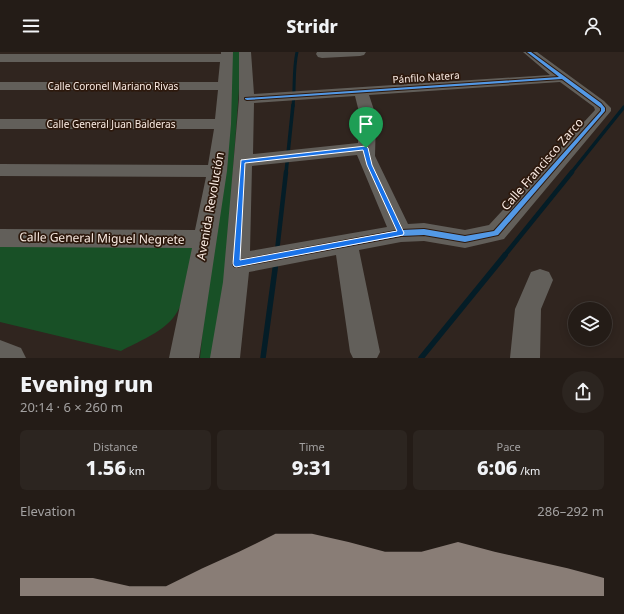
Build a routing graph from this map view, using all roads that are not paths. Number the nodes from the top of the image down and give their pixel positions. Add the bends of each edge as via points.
1 (360, 52) edge
2 (529, 52) edge
3 (233, 54) edge
4 (322, 54) dead end
5 (0, 58) edge
6 (563, 78) junction
7 (0, 86) edge
8 (226, 86) junction
9 (361, 92) junction
10 (247, 99) junction
11 (0, 124) edge
12 (223, 124) junction
13 (366, 148) junction
14 (243, 161) junction
15 (0, 170) edge
16 (217, 171) junction
17 (401, 233) junction
18 (0, 238) edge
19 (204, 239) junction
20 (346, 243) junction
21 (236, 264) junction
22 (540, 280) dead end
23 (365, 352) dead end
24 (0, 355) edge
25 (11, 358) edge
26 (184, 358) edge
27 (226, 358) edge
28 (525, 358) edge

1 - 4 street
2 - 6 street
3 - 5 street
3 - 8 street, Avenida Revolución
3 - 10 street, Avenida Revolución
6 - 9 street, Pánfilo Natera
6 - 17 street, Calle Francisco Zarco via 603,108 603,111 496,233 465,239 424,232
7 - 8 street, Calle Coronel Mariano Rivas
8 - 12 street, Avenida Revolución
9 - 10 street, Pánfilo Natera
9 - 13 street via 368,116
10 - 14 street, Avenida Revolución
11 - 12 street, Calle General Juan Balderas
12 - 16 street, Avenida Revolución
13 - 14 street
13 - 17 street via 370,165
14 - 21 street, Avenida Revolución
15 - 16 street
16 - 19 street, Avenida Revolución
17 - 20 street
18 - 19 street, Calle General Miguel Negrete
19 - 26 street, Avenida Revolución
20 - 21 street
20 - 23 street
21 - 27 street, Avenida Revolución
22 - 28 street via 528,309
24 - 25 street

